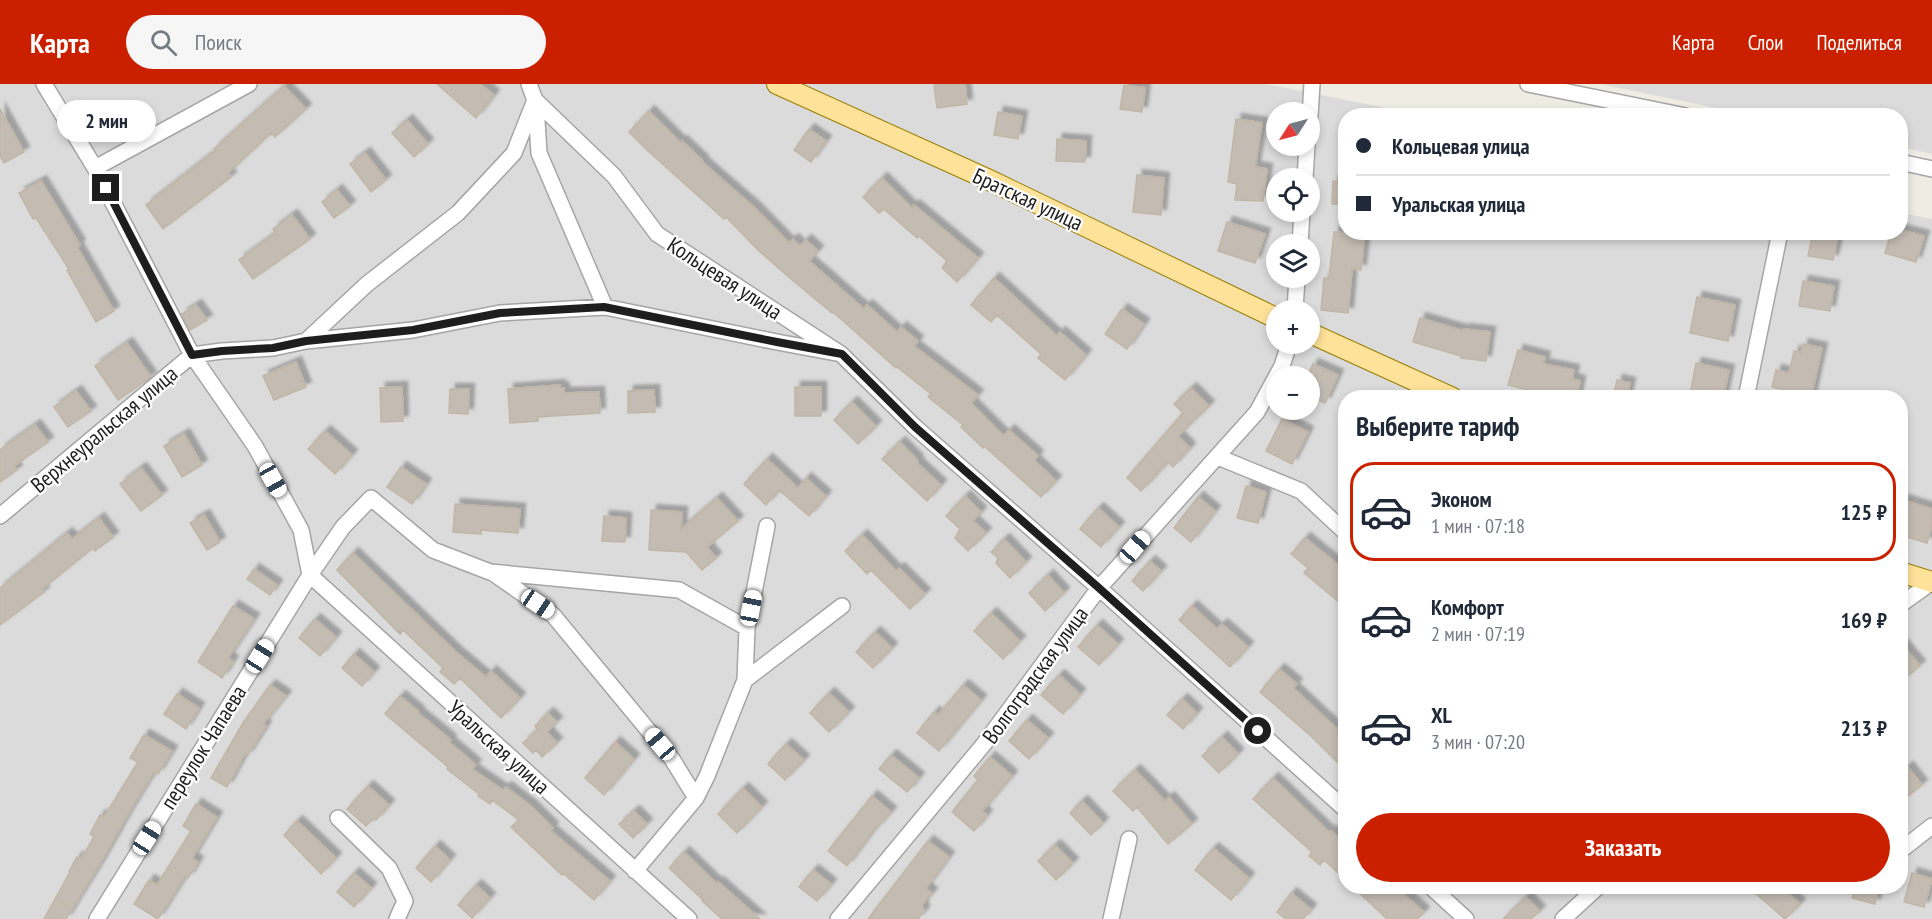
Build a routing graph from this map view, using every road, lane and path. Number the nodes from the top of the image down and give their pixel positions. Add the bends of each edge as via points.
1 (44, 84) edge
2 (249, 84) edge
3 (529, 84) edge
4 (777, 84) edge
5 (1312, 84) edge
6 (1528, 84) edge
7 (535, 100) junction
8 (1311, 102) edge
9 (1646, 108) edge
10 (1908, 164) edge
11 (95, 168) junction
12 (1932, 169) edge
13 (1778, 240) edge
14 (604, 307) junction
15 (1266, 313) edge
16 (1320, 338) edge
17 (306, 341) junction
18 (842, 354) junction
19 (1285, 354) edge
20 (192, 355) junction
21 (1435, 390) edge
22 (1748, 390) edge
23 (1218, 457) junction
24 (0, 516) edge
25 (767, 526) dead end
26 (1338, 526) edge
27 (490, 572) junction
28 (1908, 574) edge
29 (310, 575) junction
30 (1932, 582) edge
31 (1099, 588) junction
32 (1908, 599) edge
33 (842, 606) dead end
34 (747, 628) junction
35 (745, 680) junction
36 (696, 798) junction
37 (1338, 803) edge
38 (338, 818) dead end
39 (1932, 826) edge
40 (1129, 839) dead end
41 (1908, 845) edge
42 (635, 871) junction
43 (1439, 894) edge
44 (1590, 894) edge
45 (97, 919) edge
46 (397, 919) edge
47 (689, 919) edge
48 (838, 919) edge
49 (1111, 919) edge
50 (1466, 919) edge
51 (1563, 919) edge

1 - 11 street
2 - 11 street
3 - 7 street, Кольцевая улица
4 - 15 main road, Братская улица via 985,178
5 - 8 street
6 - 9 street
7 - 14 street via 539,153
7 - 17 street via 514,153 458,213 367,284
7 - 18 street, Кольцевая улица via 614,176 657,234
10 - 12 street
11 - 20 street
13 - 22 street
14 - 17 street via 500,313 413,330
14 - 18 street
16 - 21 main road
17 - 20 street, Верхнеуральская улица
18 - 31 street, Кольцевая улица via 915,427
19 - 23 street, Волгоградская улица via 1257,412
20 - 24 street, Верхнеуральская улица
20 - 29 street via 255,446 301,530
23 - 26 street via 1301,491
23 - 31 street, Волгоградская улица
25 - 34 street
27 - 29 street via 433,550 371,498 343,527
27 - 34 street via 679,590
27 - 36 street via 554,615 672,759
28 - 30 main road
29 - 42 street, Уральская улица
29 - 45 street, переулок Чапаева
30 - 32 street
31 - 37 street, Кольцевая улица
31 - 48 street, Волгоградская улица via 984,744
33 - 35 street
34 - 35 street
35 - 36 street
36 - 42 street
38 - 46 street via 388,868 405,901
39 - 41 street
40 - 49 street
42 - 47 street, Уральская улица
43 - 50 street
44 - 51 street

